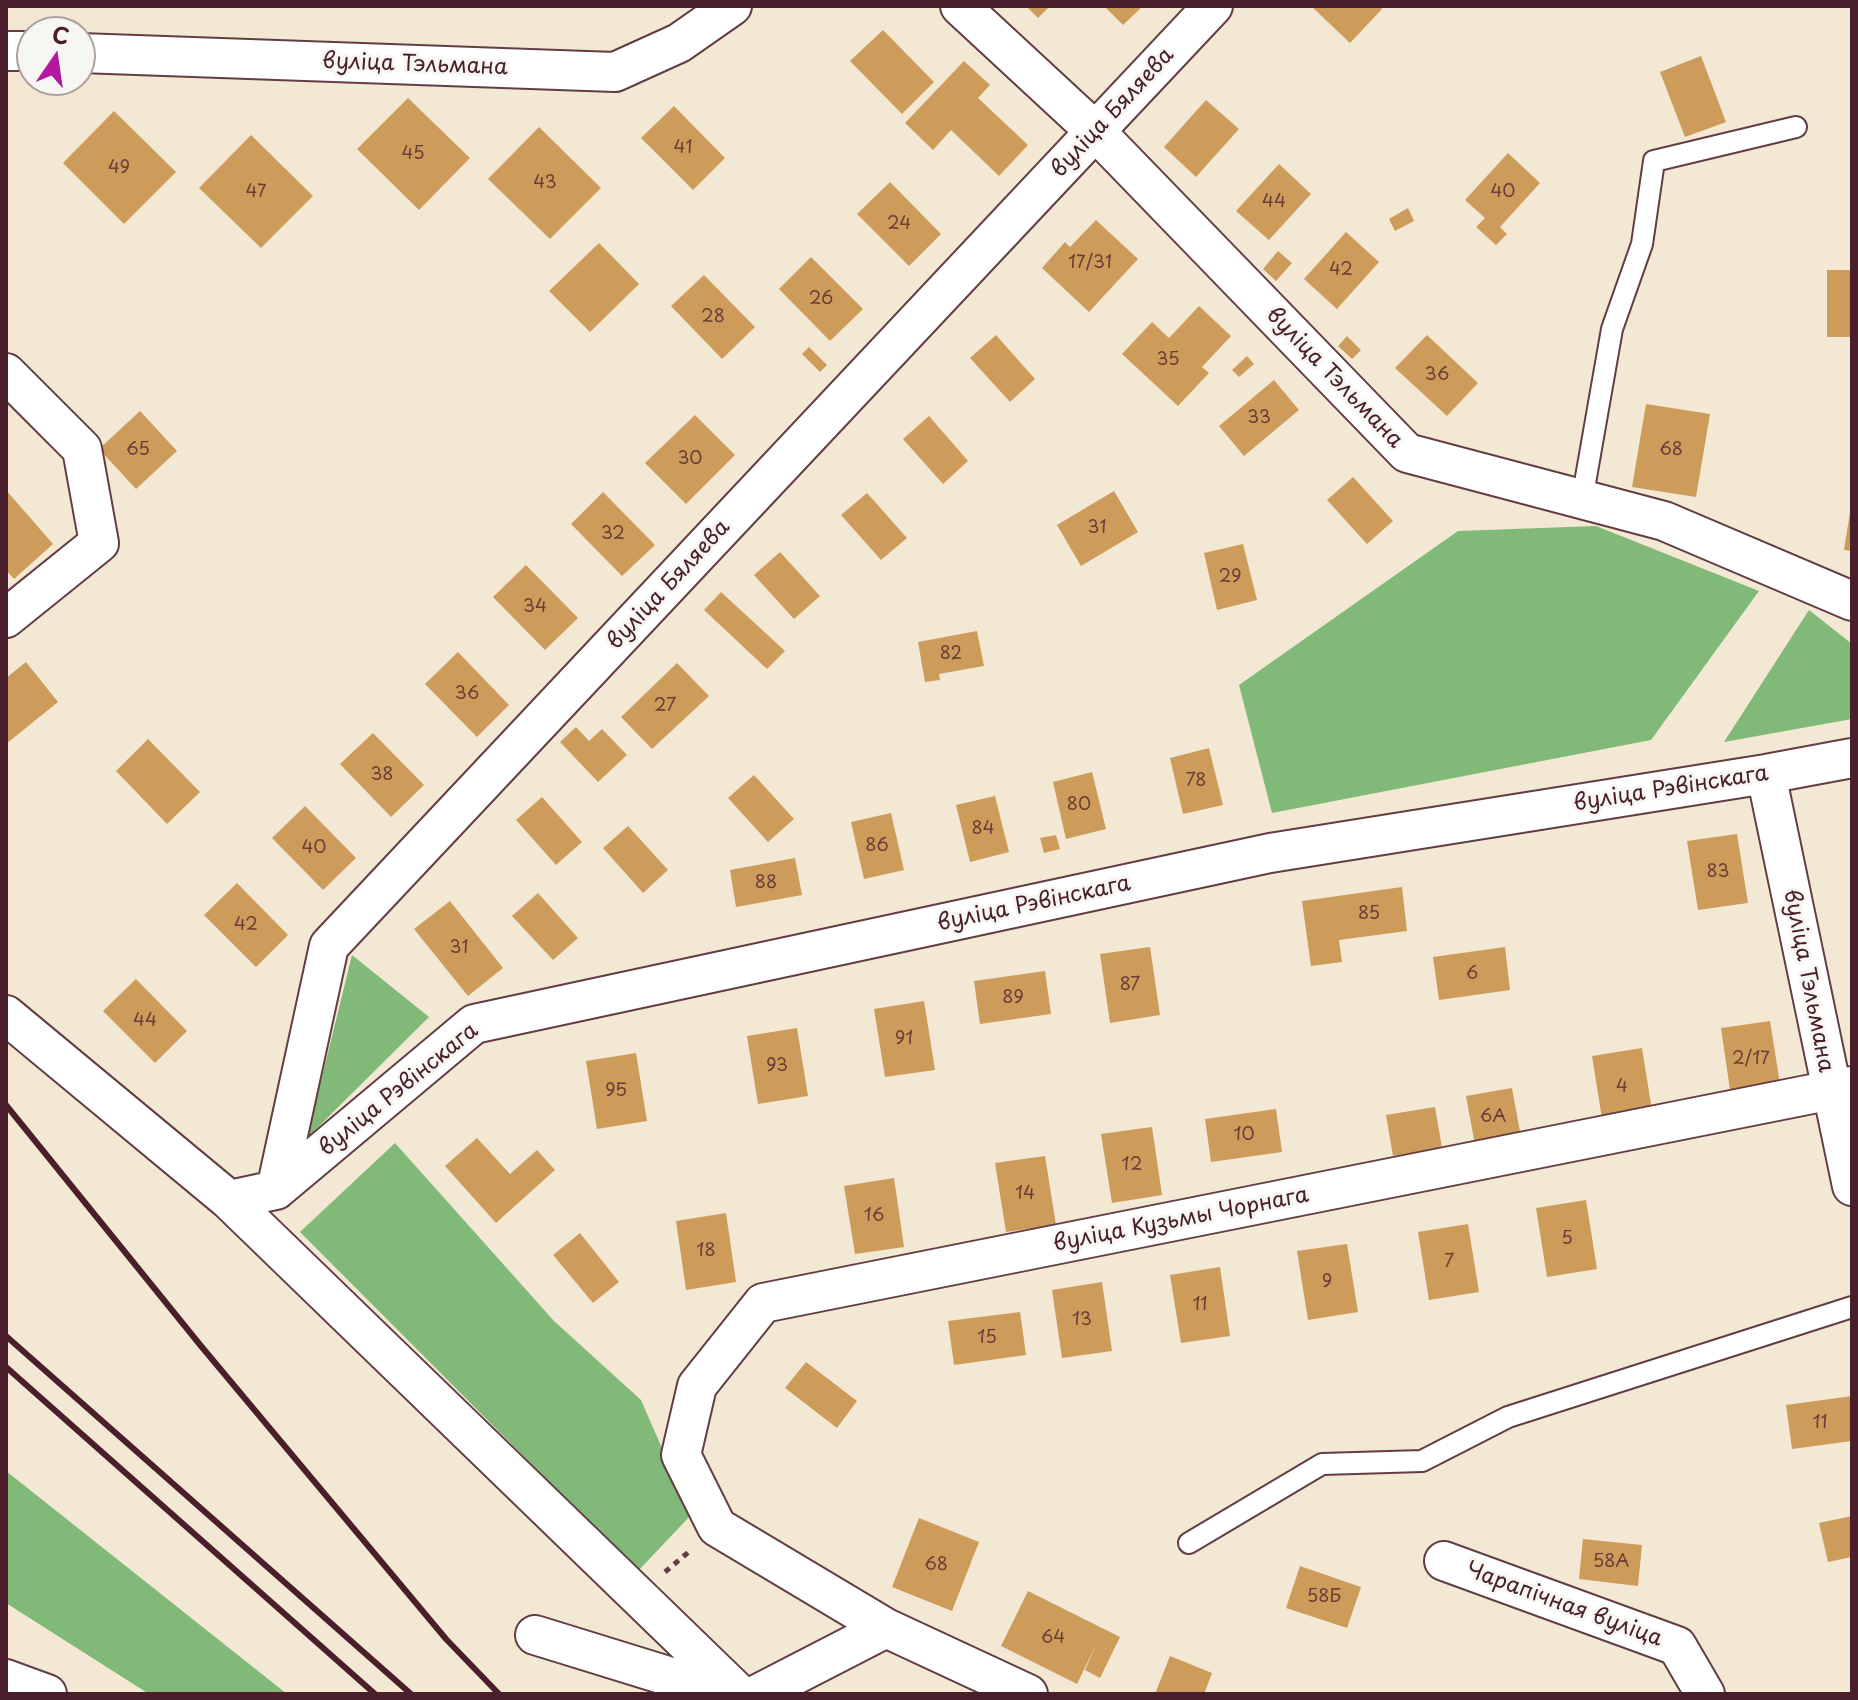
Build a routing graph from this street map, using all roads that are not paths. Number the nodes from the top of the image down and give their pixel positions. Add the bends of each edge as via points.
1 (732, 6) edge
2 (960, 6) edge
3 (1213, 6) edge
4 (96, 54) edge
5 (1796, 127) dead end
6 (1096, 132) junction
7 (6, 373) edge
8 (1582, 500) junction
9 (1852, 601) edge
10 (6, 618) edge
11 (1852, 758) edge
12 (1766, 774) junction
13 (6, 1015) edge
14 (1841, 1088) edge
15 (1852, 1186) edge
16 (276, 1190) junction
17 (229, 1200) junction
18 (1852, 1307) edge
19 (1189, 1543) dead end
20 (1444, 1561) dead end
21 (886, 1628) junction
22 (535, 1635) dead end
23 (6, 1679) edge
24 (47, 1694) edge
25 (726, 1694) edge
26 (739, 1694) edge
27 (758, 1694) edge
28 (1028, 1694) edge
29 (1705, 1694) edge

1 - 4 street, вуліца Тэльмана via 679,43 615,72
2 - 6 street, вуліца Тэльмана
3 - 6 street, вуліца Бяляева
5 - 8 lane via 1654,161 1642,244 1612,329
6 - 8 street, вуліца Тэльмана via 1407,453
6 - 16 street, вуліца Бяляева via 329,946
7 - 10 street via 82,449 99,543
8 - 9 street, вуліца Тэльмана via 1664,521
11 - 12 street, вуліца Рэвінскага
12 - 14 street, вуліца Тэльмана
12 - 16 street, вуліца Рэвінскага via 1270,853 474,1024
13 - 17 street
14 - 15 street, вуліца Тэльмана
14 - 21 street, вуліца Кузьмы Чорнага via 763,1303 697,1386 681,1455 717,1527
16 - 17 street
17 - 26 street
18 - 19 lane via 1508,1417 1422,1461 1322,1464
20 - 29 street, Чарапічная вуліца via 1677,1646
21 - 27 street
21 - 28 street
22 - 25 street
23 - 24 street

